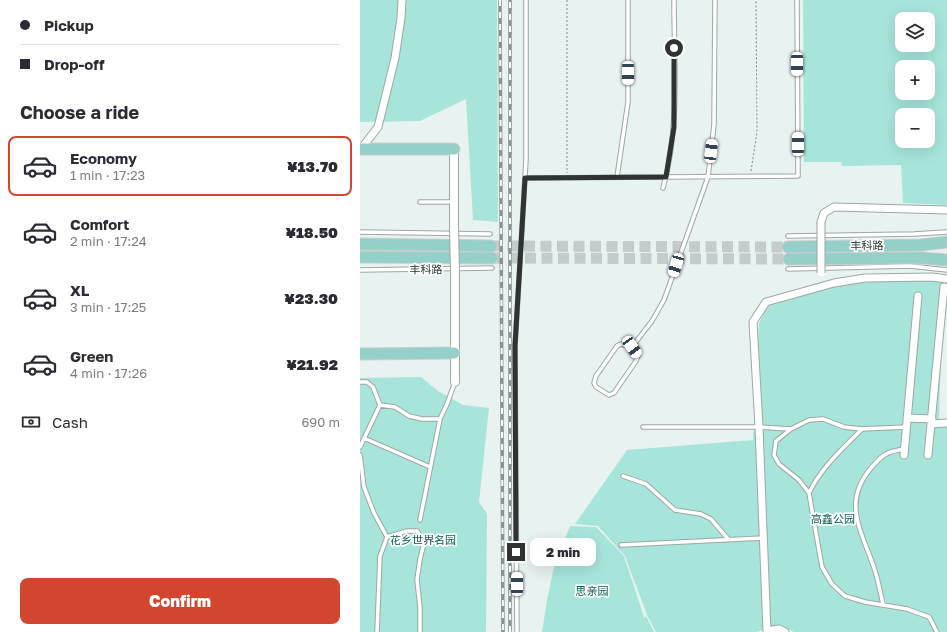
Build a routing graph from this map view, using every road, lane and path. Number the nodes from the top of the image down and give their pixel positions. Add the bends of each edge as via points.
1 (402, 0) edge
2 (526, 0) edge
3 (567, 0) edge
4 (628, 0) edge
5 (674, 0) edge
6 (715, 0) edge
7 (756, 0) edge
8 (797, 0) edge
9 (361, 149) edge
10 (454, 149) joint
11 (750, 176) junction
12 (617, 177) junction
13 (666, 177) junction
14 (708, 177) junction
15 (525, 178) junction
16 (567, 178) junction
17 (663, 188) dead end
18 (420, 202) dead end
19 (454, 202) junction
20 (947, 210) edge
21 (360, 232) edge
22 (947, 232) edge
23 (490, 234) dead end
24 (788, 241) joint
25 (947, 242) edge
26 (360, 244) edge
27 (491, 246) tunnel mouth
28 (360, 257) edge
29 (947, 260) edge
30 (492, 263) joint
31 (788, 264) joint
32 (360, 270) edge
33 (947, 270) edge
34 (947, 279) edge
35 (821, 286) junction
36 (944, 287) dead end
37 (918, 296) dead end
38 (632, 347) junction
39 (454, 353) junction
40 (360, 354) edge
41 (360, 382) edge
42 (455, 382) joint
43 (380, 405) junction
44 (907, 418) junction
45 (440, 419) junction
46 (932, 422) junction
47 (947, 423) edge
48 (643, 427) dead end
49 (759, 427) junction
50 (906, 427) junction
51 (791, 429) junction
52 (862, 429) junction
53 (364, 438) junction
54 (360, 447) edge
55 (904, 452) joint
56 (360, 455) edge
57 (928, 455) dead end
58 (430, 468) junction
59 (623, 476) dead end
60 (362, 487) edge
61 (809, 493) junction
62 (420, 520) dead end
63 (387, 537) junction
64 (763, 538) junction
65 (728, 540) junction
66 (621, 545) dead end
67 (883, 604) junction
68 (377, 632) edge
69 (420, 632) edge
70 (517, 632) edge
71 (785, 632) edge
72 (937, 632) edge

1 - 9 street via 395,58 378,127
2 - 15 lane
3 - 16 path
4 - 12 lane via 628,102
5 - 13 lane via 674,127
6 - 14 lane via 714,125
7 - 11 path via 757,132
8 - 11 lane via 798,176
9 - 10 main road
10 - 19 street
11 - 14 lane
12 - 13 lane
12 - 16 lane
13 - 14 lane
13 - 17 lane
14 - 38 lane via 669,289 652,321
15 - 16 lane
15 - 70 lane via 515,346
18 - 19 lane
19 - 39 street, bridge
20 - 35 street, bridge via 834,208 824,213 821,222
21 - 23 lane
22 - 24 lane, 丰科路
24 - 25 main road, 丰科路 via 921,245
26 - 27 main road
28 - 30 main road, 丰科路
29 - 31 main road, 丰科路 via 923,258
30 - 32 lane, 丰科路
31 - 33 lane, 丰科路 via 910,266
34 - 35 street via 865,278
35 - 49 street via 766,302 753,322
36 - 46 street
37 - 44 street
38 - 38 lane via 638,356 614,393 609,395 596,387 596,376 617,346 621,344
39 - 40 main road
39 - 42 street
41 - 43 lane via 367,382 373,387
42 - 45 lane
43 - 45 lane via 395,407 408,416 422,420
43 - 53 lane
44 - 46 street
44 - 50 street
45 - 58 lane
46 - 47 street
46 - 57 street
48 - 49 lane
49 - 51 lane
49 - 64 street
50 - 52 lane
50 - 55 street
51 - 52 lane via 809,420 823,419 844,427
51 - 61 lane via 776,441 774,455 779,464 799,480
52 - 61 lane via 833,459
53 - 54 lane
53 - 58 lane
55 - 67 lane via 888,452 876,462 864,476 855,500 857,523 874,567
56 - 60 lane
58 - 62 lane
59 - 65 lane via 646,484 675,510 701,514 710,519
60 - 63 lane
61 - 67 lane via 822,567 832,584 846,596
63 - 68 lane via 380,556
63 - 69 lane via 417,531 424,543 417,580
64 - 65 lane
64 - 71 street via 767,631 779,629
65 - 66 lane
67 - 72 lane via 907,608 929,617

